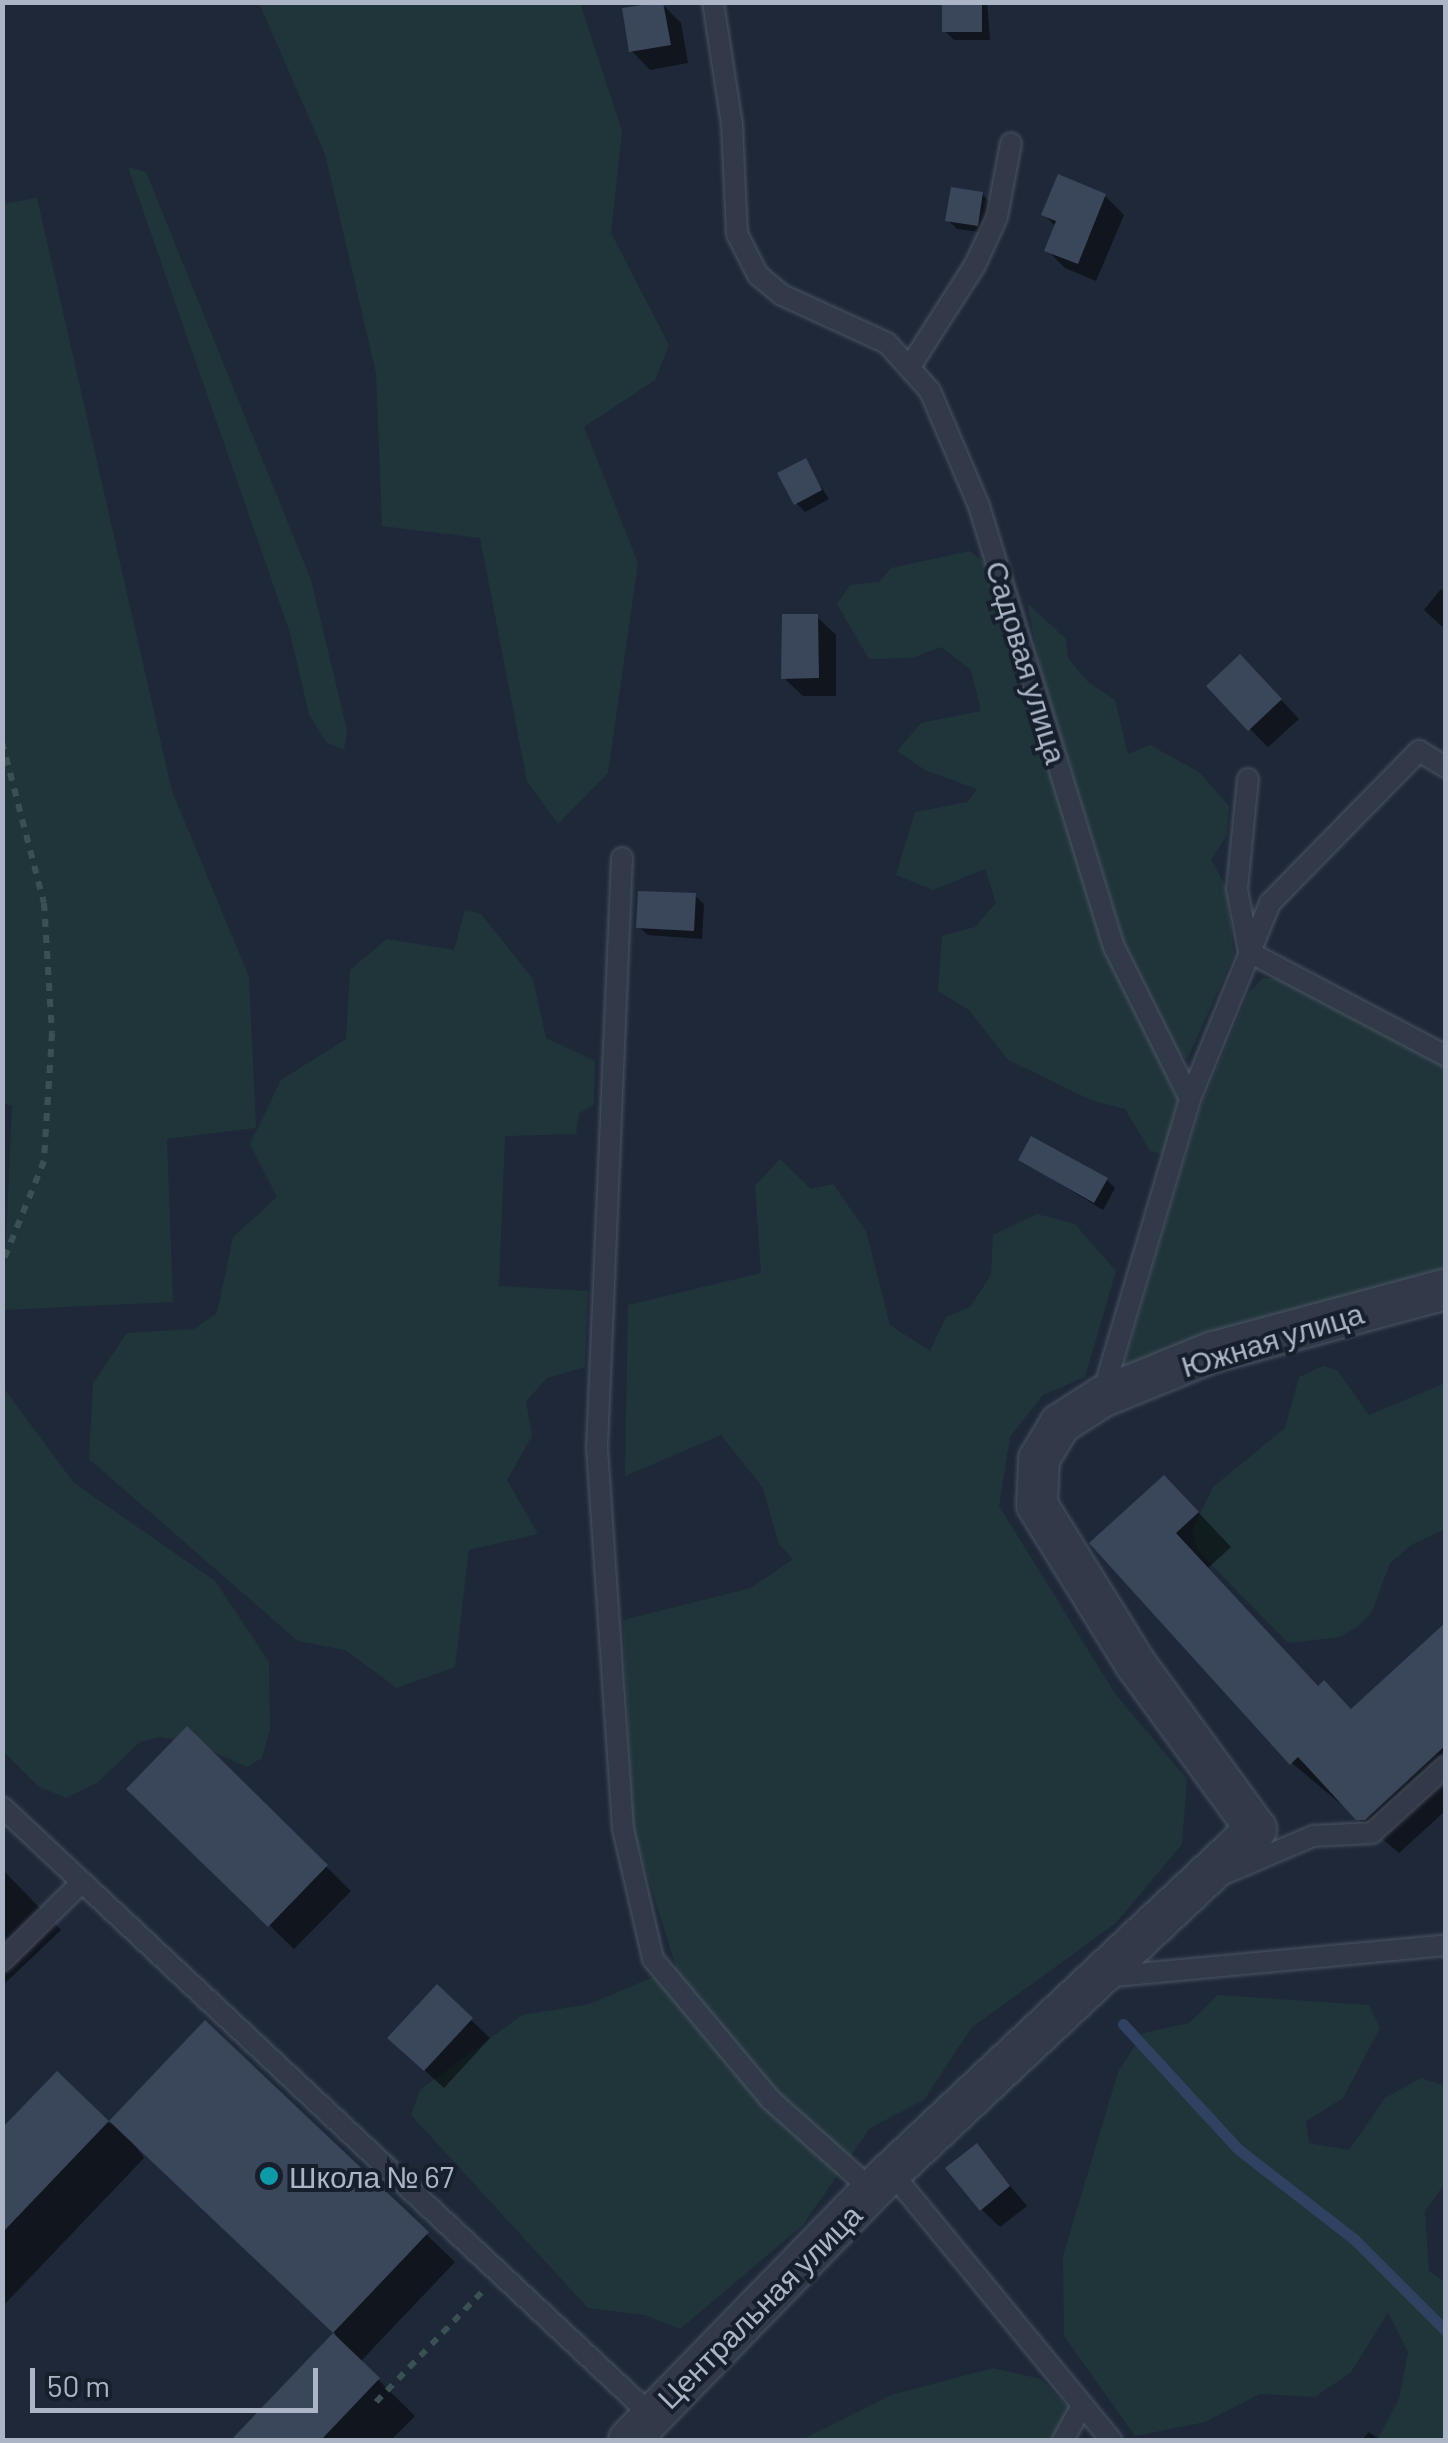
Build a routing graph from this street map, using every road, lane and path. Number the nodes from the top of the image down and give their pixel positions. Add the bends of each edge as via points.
1 (713, 2) edge
2 (1011, 144) dead end
3 (912, 364) junction
4 (2, 742) edge
5 (1446, 768) edge
6 (1248, 779) dead end
7 (622, 858) dead end
8 (1249, 952) junction
9 (1446, 1056) edge
10 (1190, 1099) junction
11 (2, 1264) edge
12 (1446, 1289) edge
13 (1102, 1397) junction
14 (1446, 1766) edge
15 (2, 1807) edge
16 (82, 1882) junction
17 (1197, 1885) junction
18 (1446, 1945) edge
19 (2, 1961) edge
20 (1092, 1978) junction
21 (882, 2182) junction
22 (500, 2274) junction
23 (376, 2402) dead end
24 (1082, 2406) junction
25 (640, 2428) edge
26 (1063, 2440) edge
27 (1110, 2440) edge

1 - 3 lane via 732,124 737,234 758,276 825,319 887,343
2 - 3 lane via 997,218 975,266
3 - 10 lane, Садовая улица via 979,506 1114,946
4 - 11 path via 44,904 52,1034 44,1161
5 - 8 lane via 1419,751 1270,903
6 - 8 lane via 1237,889
7 - 21 lane via 597,1448 622,1829 654,1959 771,2100
8 - 9 lane
8 - 10 lane
10 - 13 lane
12 - 13 street, Южная улица via 1213,1352
13 - 17 street, Южная улица via 1060,1424 1039,1460 1037,1504 1134,1663 1256,1829
14 - 17 lane via 1372,1833 1313,1836
15 - 16 lane
16 - 19 lane
16 - 22 lane
17 - 20 street, Центральная улица
18 - 20 lane
20 - 21 street, Центральная улица
21 - 24 lane
21 - 25 street, Центральная улица
22 - 23 path
22 - 25 lane
24 - 26 lane
24 - 27 lane

